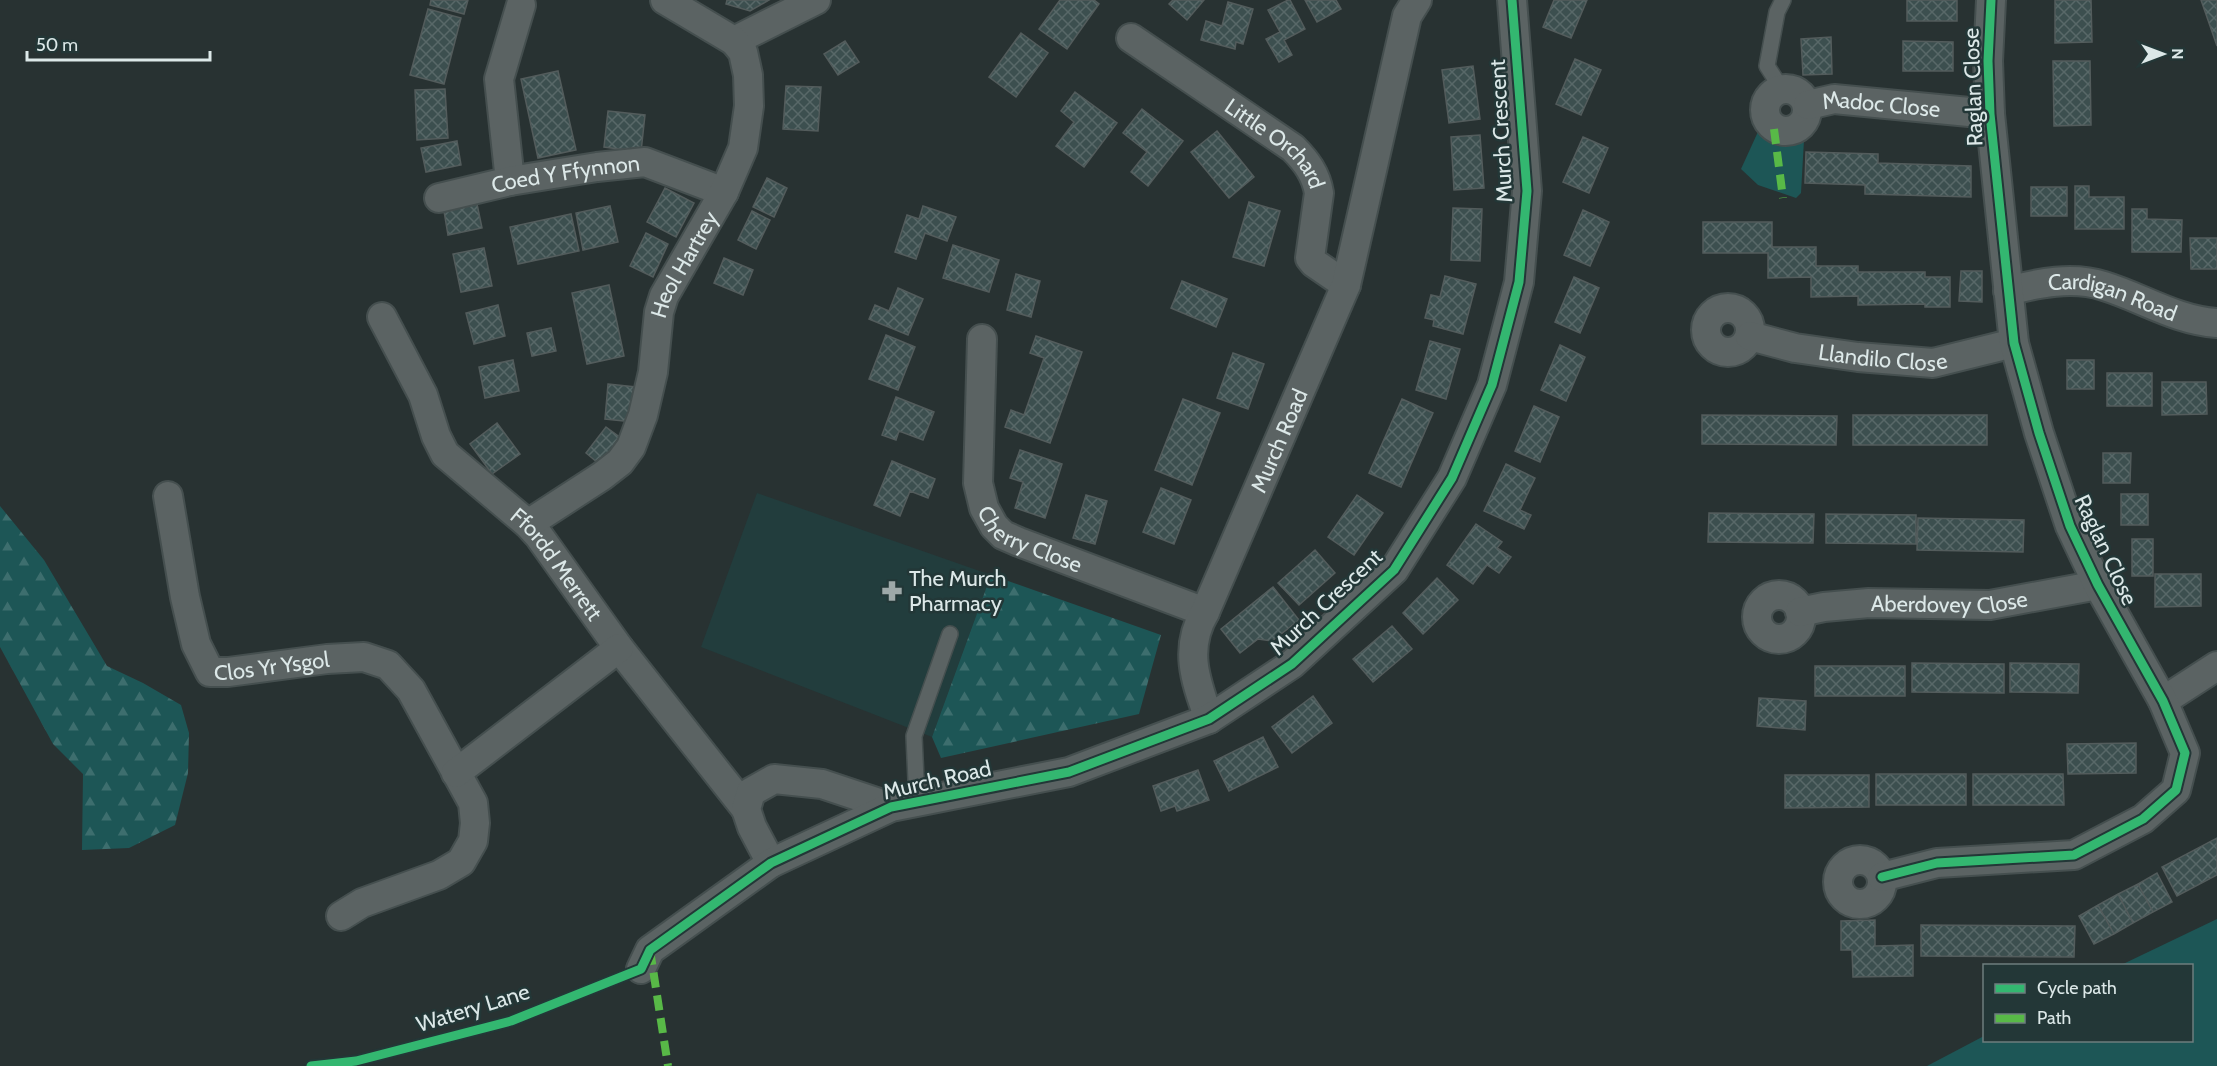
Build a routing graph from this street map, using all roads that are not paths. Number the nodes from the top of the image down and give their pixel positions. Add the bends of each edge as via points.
1 (665, 0) edge
2 (816, 0) edge
3 (1417, 0) edge
4 (1512, 0) edge
5 (1783, 0) edge
6 (1991, 0) edge
7 (520, 4) dead end
8 (1131, 38) dead end
9 (734, 41) junction
10 (1781, 88) junction
11 (1808, 105) junction
12 (1990, 114) junction
13 (510, 181) junction
14 (724, 192) junction
15 (439, 198) dead end
16 (1346, 285) junction
17 (2008, 291) junction
18 (382, 316) dead end
19 (2217, 323) edge
20 (1750, 336) dead end
21 (982, 339) dead end
22 (2014, 343) junction
23 (168, 496) dead end
24 (528, 524) junction
25 (2098, 585) junction
26 (1205, 612) junction
27 (1800, 612) dead end
28 (950, 634) dead end
29 (619, 648) junction
30 (2217, 666) edge
31 (2163, 701) junction
32 (1209, 719) junction
33 (456, 773) junction
34 (904, 804) junction
35 (746, 808) junction
36 (771, 862) junction
37 (1882, 877) dead end
38 (341, 916) dead end
39 (641, 969) dead end

1 - 9 street
2 - 9 street
3 - 16 street, Murch Road via 1407,16
4 - 32 street, Murch Crescent via 1527,191 1519,282 1492,385 1452,478 1394,570 1292,664
5 - 10 lane via 1777,12 1767,66
6 - 12 street, Raglan Close
7 - 13 street, Coed Y Ffynnon via 499,79
8 - 16 street, Little Orchard via 1304,159 1319,193 1311,258
9 - 14 street, Heol Hartrey via 743,52 749,106 743,148
10 - 11 street, Madoc Close via 1798,91
10 - 11 street, Madoc Close via 1767,98 1765,107 1764,115 1774,129 1791,132 1805,122
11 - 12 street, Madoc Close via 1834,99
12 - 17 street, Raglan Close
13 - 14 street, Coed Y Ffynnon via 645,162
13 - 15 street, Coed Y Ffynnon
14 - 24 street, Heol Hartrey via 664,296 653,372 643,415 630,447 620,462 602,476
16 - 26 street, Murch Road
17 - 19 street, Cardigan Road via 2041,282 2102,285 2175,315
17 - 22 street, Raglan Close
18 - 24 street, Ffordd Merrett via 423,395 445,454
20 - 22 street, Llandilo Close via 1795,348 1934,363
21 - 26 street, Cherry Close via 978,483 993,526 1019,542
22 - 25 street, Raglan Close via 2070,526
23 - 33 street, Clos Yr Ysgol via 196,644 210,672 364,657 388,665 411,690
24 - 29 street, Ffordd Merrett
25 - 27 street, Aberdovey Close via 1990,605 1869,603
25 - 31 street, Raglan Close
26 - 32 street, Murch Road via 1196,627 1193,647 1195,679
28 - 34 lane via 915,736
29 - 33 street
29 - 35 street, Ffordd Merrett
30 - 31 street
31 - 37 street, Raglan Close via 2185,753 2176,790 2143,819 2074,855 1937,862
32 - 34 street, Murch Road via 1069,772
33 - 38 street, Clos Yr Ysgol via 473,803 475,823 473,841 461,862 439,875 362,903
34 - 35 street via 822,784 774,779 751,792
34 - 36 street, Murch Road
35 - 36 street, Ffordd Merrett
36 - 39 street, Murch Road via 651,950

